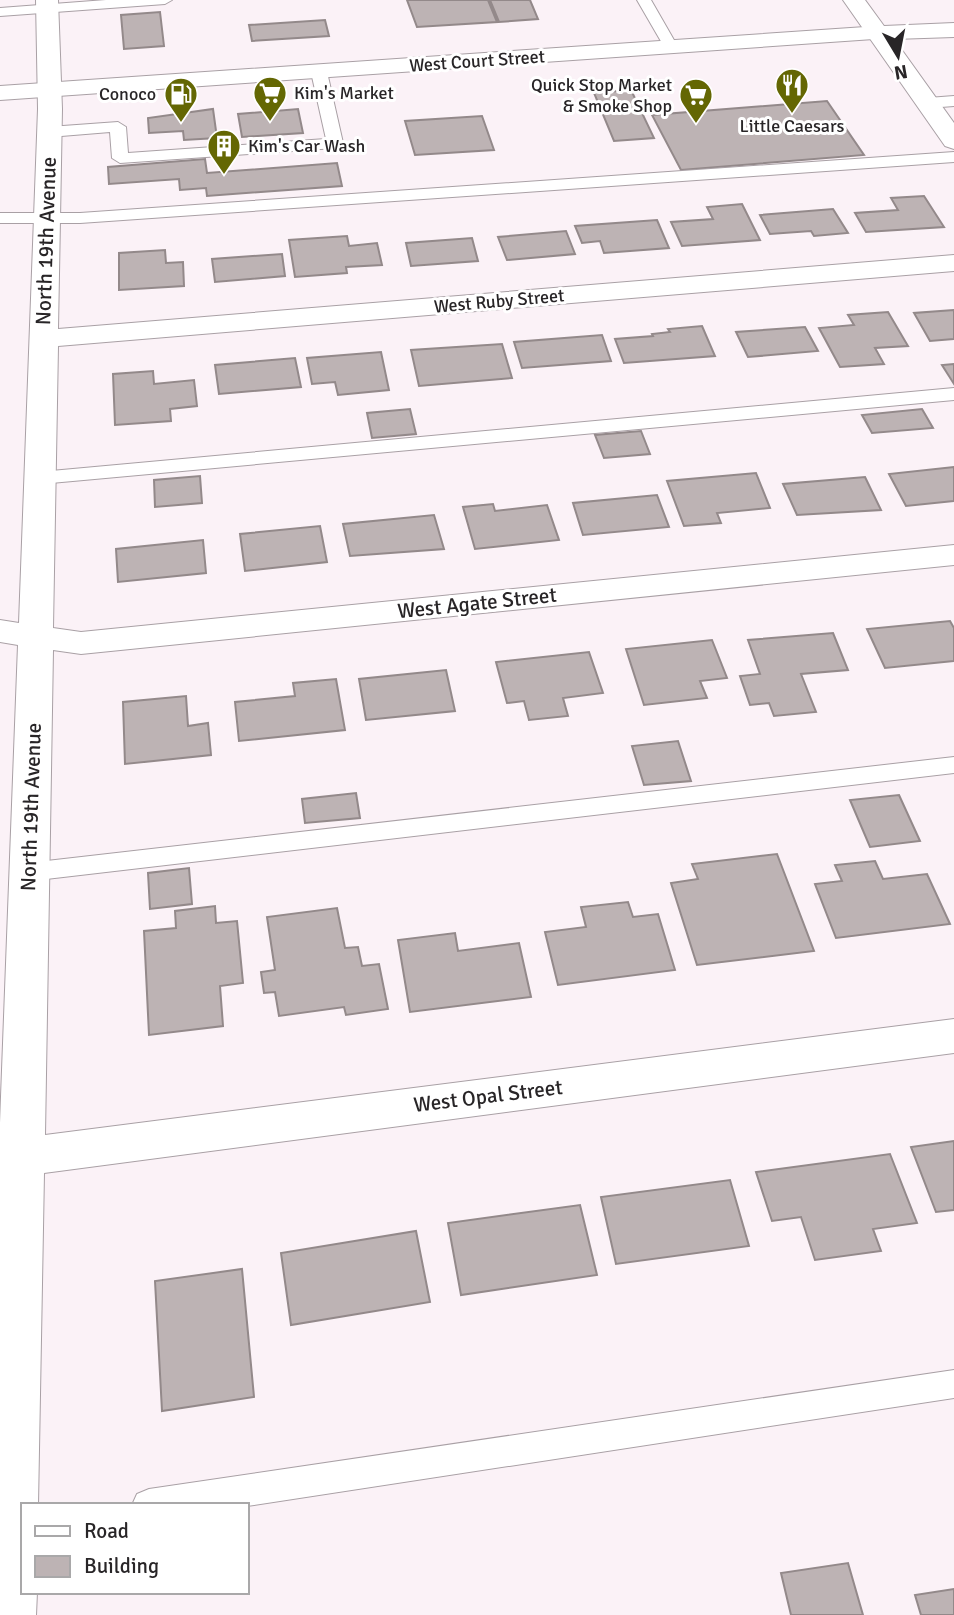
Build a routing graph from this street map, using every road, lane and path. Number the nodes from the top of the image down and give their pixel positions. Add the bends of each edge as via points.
1 (165, 0) edge
2 (644, 0) edge
3 (854, 0) edge
4 (47, 4) edge
5 (0, 12) edge
6 (954, 30) edge
7 (880, 33) junction
8 (671, 47) junction
9 (319, 72) junction
10 (50, 90) junction
11 (0, 93) edge
12 (954, 101) edge
13 (928, 103) junction
14 (49, 132) junction
15 (954, 141) edge
16 (954, 157) edge
17 (47, 217) junction
18 (0, 218) edge
19 (954, 263) edge
20 (43, 339) junction
21 (954, 394) edge
22 (40, 478) junction
23 (954, 555) edge
24 (18, 634) edge
25 (954, 765) edge
26 (29, 872) junction
27 (954, 1036) edge
28 (21, 1157) junction
29 (954, 1384) edge
30 (162, 1503) edge
31 (17, 1525) edge
32 (9, 1615) edge

1 - 4 lane
2 - 8 lane
3 - 7 street
4 - 5 lane
4 - 10 street, North 19th Avenue
6 - 7 street, West Court Street
7 - 8 street, West Court Street
7 - 13 street
8 - 9 street, West Court Street
9 - 10 street, West Court Street
9 - 14 lane via 335,143 120,158 118,127
10 - 11 street, West Court Street
10 - 14 street, North 19th Avenue
12 - 13 lane
13 - 15 street
14 - 17 street, North 19th Avenue
16 - 17 lane
17 - 18 lane
17 - 20 street, North 19th Avenue
19 - 20 street, West Ruby Street
20 - 22 street, North 19th Avenue
21 - 22 lane
22 - 24 street, North 19th Avenue
23 - 24 street, West Agate Street via 101,641 58,642
24 - 26 street, North 19th Avenue
25 - 26 lane
26 - 28 street, North 19th Avenue
27 - 28 street, West Opal Street
28 - 31 street, North 19th Avenue
29 - 30 lane
31 - 32 street, North 19th Avenue

